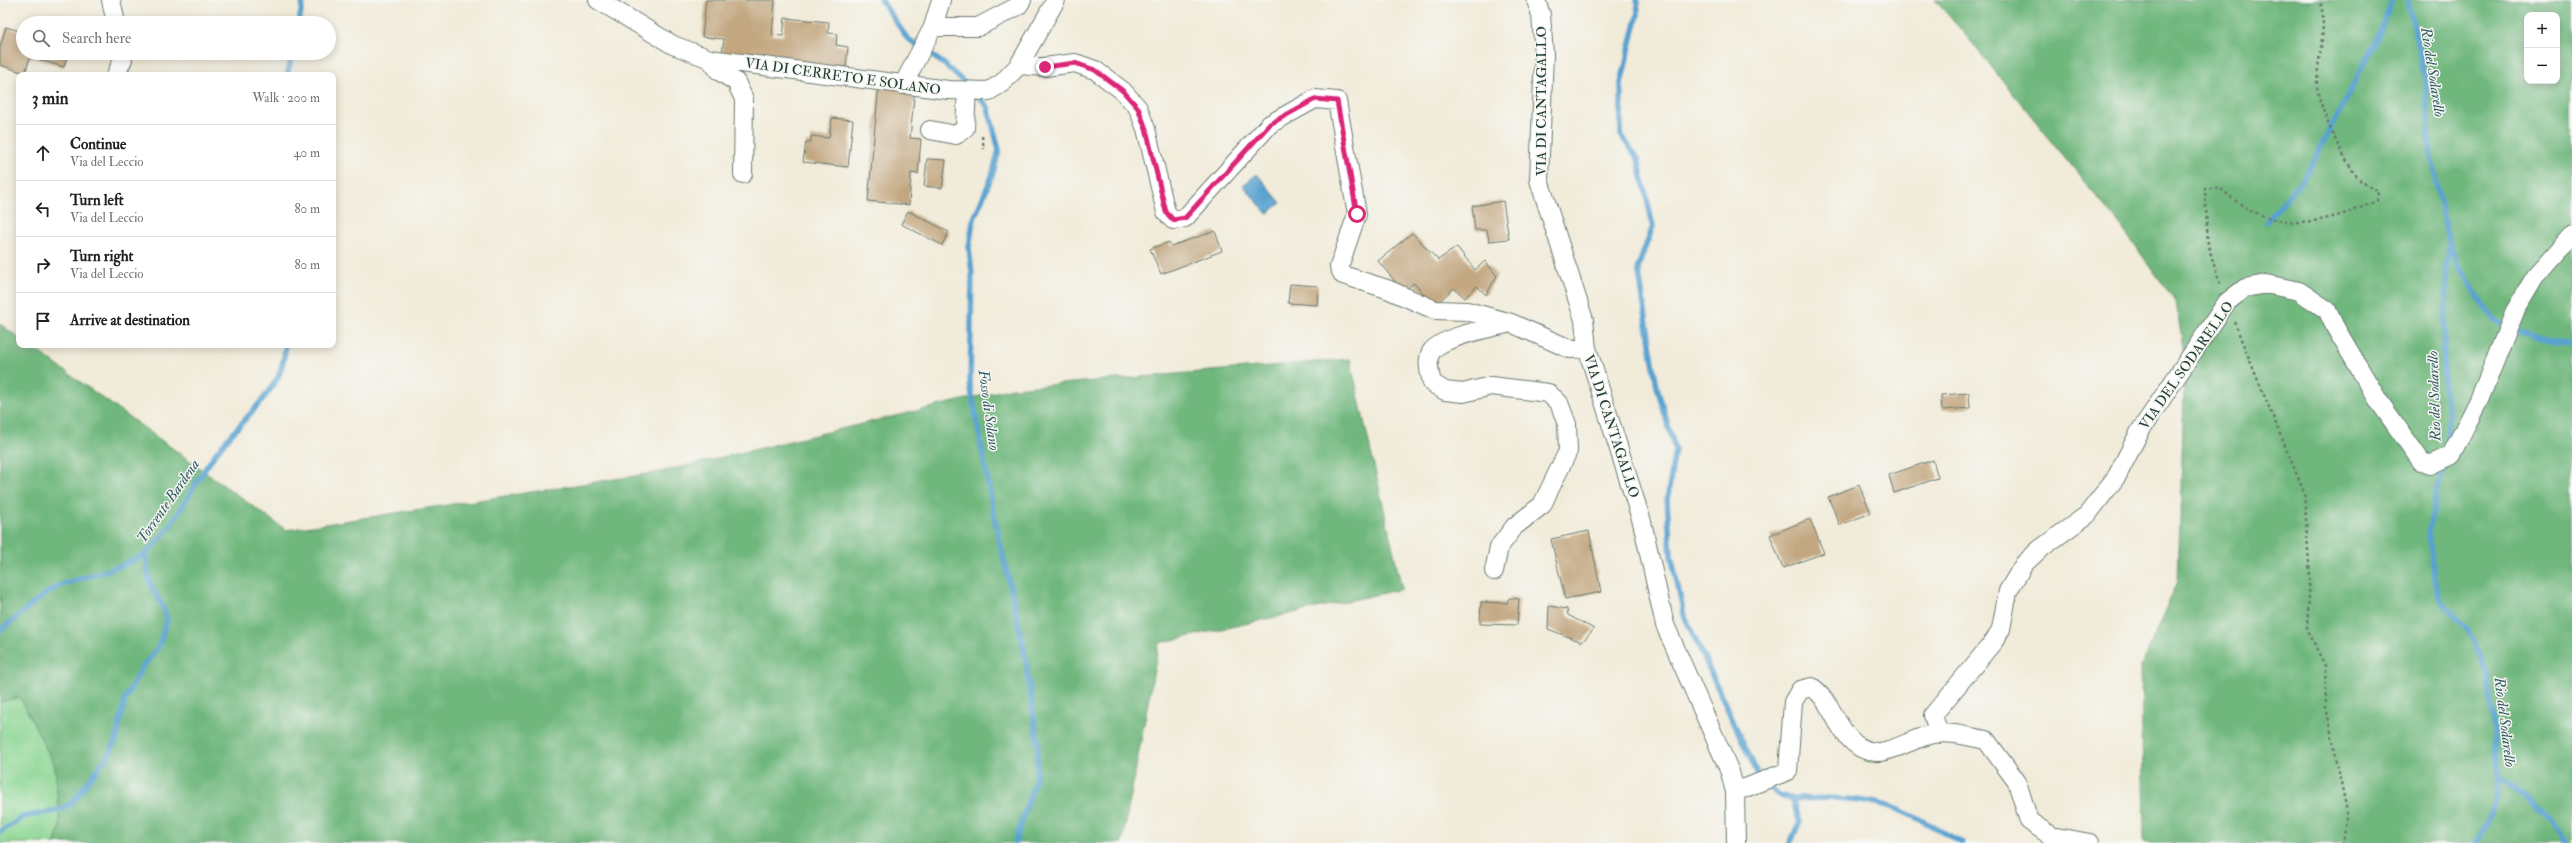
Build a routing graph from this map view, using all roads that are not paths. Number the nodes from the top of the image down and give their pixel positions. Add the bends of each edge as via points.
1 (112, 0) edge
2 (598, 0) edge
3 (941, 0) edge
4 (1022, 0) edge
5 (1056, 0) edge
6 (1536, 0) edge
7 (115, 16) edge
8 (933, 27) junction
9 (710, 58) junction
10 (123, 60) edge
11 (1019, 65) junction
12 (117, 72) edge
13 (903, 85) junction
14 (967, 91) junction
15 (930, 130) dead end
16 (743, 174) dead end
17 (2572, 235) edge
18 (1511, 323) junction
19 (1586, 348) junction
20 (1494, 572) dead end
21 (1939, 734) junction
22 (1735, 792) junction
23 (2039, 835) edge
24 (1736, 843) edge
25 (2090, 843) edge

1 - 7 street
2 - 9 street, VIA DI CERRETO E SOLANO via 673,44
3 - 8 street
4 - 8 street via 1018,6 978,27
5 - 11 street, VIA DI CERRETO E SOLANO
6 - 19 street, VIA DI CANTAGALLO via 1541,15 1544,54 1539,180 1584,320
8 - 13 street
9 - 13 street, VIA DI CERRETO E SOLANO
9 - 16 street via 718,71 736,82 744,99
10 - 12 street
11 - 14 street, VIA DI CERRETO E SOLANO via 1002,83 989,91
11 - 18 street via 1045,67 1075,63 1095,70 1123,91 1138,108 1146,129 1166,212 1173,220 1185,218 1270,124 1315,99 1337,101 1357,214 1339,267 1343,275 1387,289 1435,310 1467,311
13 - 14 street, VIA DI CERRETO E SOLANO
14 - 15 street via 965,128 956,135
17 - 21 street, VIA DEL SODARELLO via 2535,277 2516,309 2479,400 2451,455 2430,465 2421,462 2378,400 2327,310 2299,291 2266,284 2245,288 2227,302 2140,431 2117,476 2087,515 2040,549 2024,564 2008,591 2001,629 1994,641 1934,716
18 - 19 street via 1570,349
18 - 20 street via 1440,344 1431,353 1428,367 1432,383 1445,391 1463,393 1491,386 1548,393 1559,403 1567,424 1568,451 1542,505 1515,526 1499,547
19 - 22 street, VIA DI CANTAGALLO via 1642,522 1666,625 1730,772
21 - 22 street via 1883,753 1866,751 1854,743 1836,722 1823,695 1812,687 1800,690 1793,702 1788,771
21 - 23 street via 1986,740 2016,782 2029,821
22 - 24 street, VIA DI CANTAGALLO
23 - 25 street

